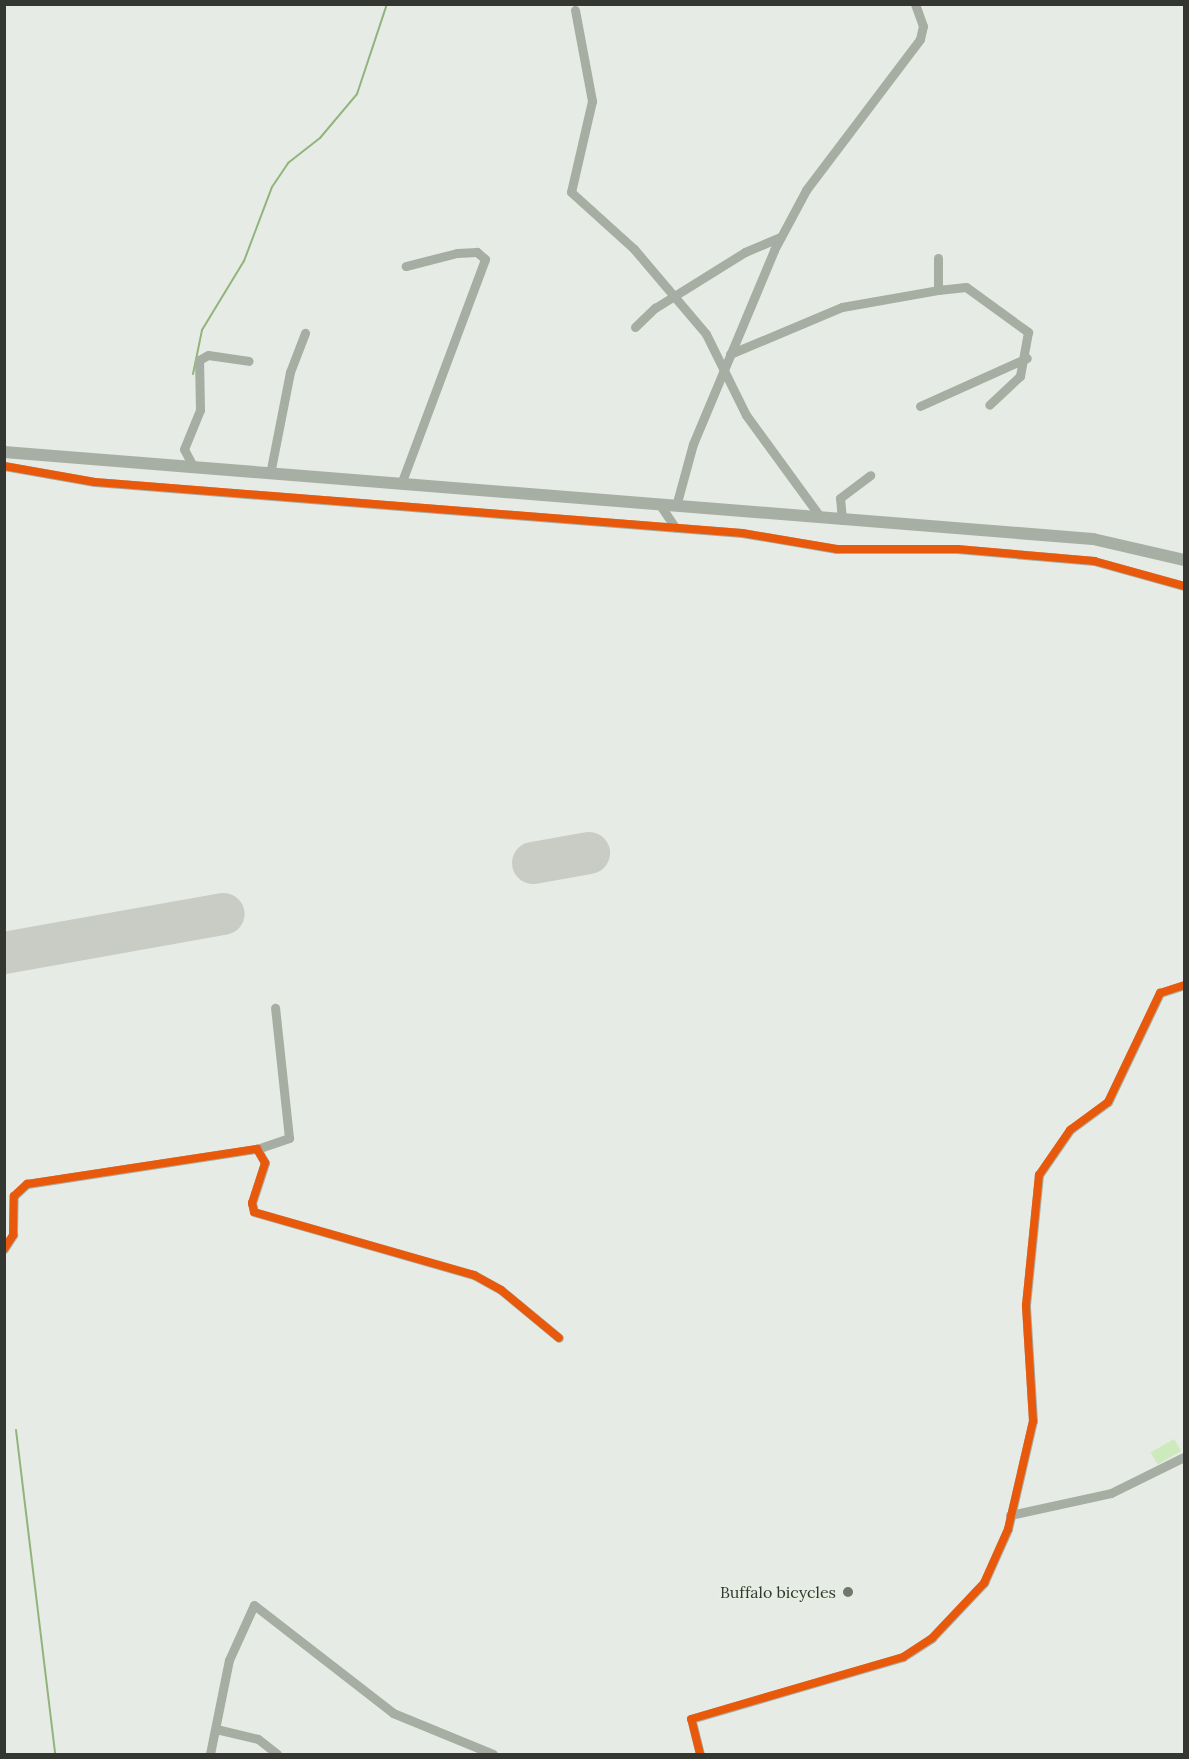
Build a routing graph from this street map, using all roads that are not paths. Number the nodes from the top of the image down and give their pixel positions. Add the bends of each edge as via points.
1 (915, 4) edge
2 (575, 10) dead end
3 (780, 237) junction
4 (938, 258) dead end
5 (406, 266) dead end
6 (938, 290) junction
7 (672, 297) junction
8 (635, 327) dead end
9 (305, 333) dead end
10 (730, 354) junction
11 (1027, 358) junction
12 (249, 362) dead end
13 (724, 367) junction
14 (920, 405) dead end
15 (989, 405) dead end
16 (4, 452) edge
17 (4, 466) edge
18 (194, 468) junction
19 (270, 474) junction
20 (870, 475) dead end
21 (401, 484) junction
22 (660, 505) junction
23 (676, 506) junction
24 (821, 518) junction
25 (842, 519) junction
26 (675, 528) junction
27 (1185, 560) edge
28 (1185, 586) edge
29 (1185, 985) edge
30 (276, 1008) dead end
31 (257, 1149) junction
32 (4, 1249) edge
33 (559, 1338) dead end
34 (1185, 1457) edge
35 (1010, 1515) junction
36 (216, 1729) junction
37 (210, 1755) edge
38 (277, 1755) edge
39 (493, 1755) edge
40 (700, 1755) edge

1 - 3 street via 924,26 920,39 806,190
2 - 7 street via 591,106 569,189 634,249
3 - 7 street via 745,252
3 - 10 street
4 - 6 street
5 - 21 street via 457,253 480,253 485,262
6 - 10 street via 842,307
6 - 11 street via 966,287 1028,332
7 - 8 street
7 - 13 street via 706,334
9 - 19 street via 290,372
10 - 13 street
11 - 14 street
11 - 15 street via 1020,376
12 - 18 street via 208,355 199,360 200,410 184,448
13 - 23 street via 693,444
13 - 24 street via 746,415
16 - 18 main road
17 - 26 street via 95,482
18 - 19 main road
19 - 21 main road
20 - 25 street via 840,498
21 - 22 main road
22 - 23 main road
22 - 26 street
23 - 24 main road
24 - 25 main road
25 - 27 main road via 1093,539
26 - 28 street via 794,539 837,549 957,549 1094,561
29 - 35 street via 1160,993 1108,1102 1070,1130 1039,1175 1026,1305 1033,1421
30 - 31 street via 289,1138
31 - 32 street via 27,1185 14,1196 13,1235
31 - 33 street via 265,1163 252,1203 254,1212 474,1275 501,1290
34 - 35 street via 1111,1493
35 - 40 street via 984,1584 932,1638 870,1670 691,1719
36 - 37 street
36 - 38 street via 258,1739
36 - 39 street via 229,1660 254,1605 393,1713

